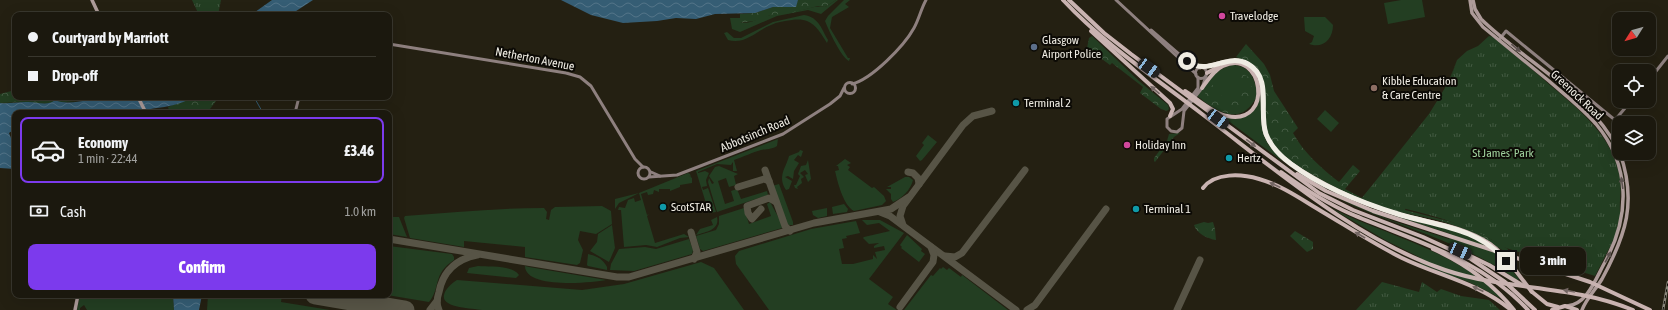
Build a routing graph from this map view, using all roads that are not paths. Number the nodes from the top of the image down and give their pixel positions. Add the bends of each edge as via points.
1 (92, 0) edge
2 (926, 0) edge
3 (1063, 0) edge
4 (1069, 0) edge
5 (1116, 0) edge
6 (1472, 0) edge
7 (98, 12) edge
8 (1146, 27) junction
9 (1102, 36) junction
10 (1502, 36) junction
11 (1498, 40) junction
12 (392, 44) edge
13 (1668, 56) edge
14 (1224, 65) junction
15 (1201, 68) junction
16 (1656, 71) edge
17 (1206, 74) junction
18 (1197, 76) junction
19 (859, 82) junction
20 (852, 84) junction
21 (844, 88) junction
22 (855, 88) junction
23 (1202, 88) junction
24 (848, 93) junction
25 (840, 96) junction
26 (139, 100) edge
27 (298, 100) edge
28 (1198, 102) junction
29 (1625, 108) edge
30 (144, 110) edge
31 (296, 110) edge
32 (1170, 116) junction
33 (1233, 137) junction
34 (1612, 140) edge
35 (1265, 154) junction
36 (635, 159) junction
37 (1622, 160) edge
38 (643, 167) junction
39 (639, 171) junction
40 (651, 172) junction
41 (660, 176) junction
42 (649, 177) junction
43 (1203, 188) dead end
44 (1382, 226) junction
45 (1423, 237) junction
46 (1532, 292) junction
47 (77, 298) edge
48 (1567, 306) junction
49 (1558, 307) junction
50 (75, 310) edge
51 (1511, 310) edge
52 (1514, 310) edge
53 (1528, 310) edge
54 (1535, 310) edge
55 (1552, 310) edge
56 (1577, 310) edge
57 (1582, 310) edge
58 (1633, 310) edge
59 (1650, 310) edge

1 - 7 main road
2 - 19 street via 909,36 875,70
3 - 9 highway
4 - 9 highway
5 - 8 street
6 - 10 main road, Greenock Road via 1479,16
6 - 11 main road, Greenock Road via 1471,10 1476,18
8 - 15 street via 1187,61
8 - 18 street
9 - 28 highway
32 -> 9 highway via 1173,109 1170,103
9 - 33 highway
10 - 11 street
10 - 29 street via 1506,31 1615,120
10 -> 34 main road, Greenock Road via 1591,112
48 -> 11 main road, Greenock Road via 1576,304 1586,294 1616,240 1623,209 1620,172 1612,148 1591,119
12 - 36 street, Netherton Avenue via 559,72 580,78 594,90
13 - 16 street
14 - 17 highway
14 - 23 highway via 1214,72
14 - 28 highway via 1242,65 1253,73 1259,88 1255,105 1243,115 1228,117
15 - 17 street via 1205,69
15 - 18 street via 1196,71
15 - 46 highway via 1235,60 1248,64 1255,70 1263,88 1262,119 1266,134 1276,151 1296,167 1328,186 1372,206 1449,226 1483,240 1499,253
17 - 18 street via 1203,78
17 - 23 street
18 - 32 street via 1198,88 1179,112
19 - 20 street
19 - 22 street
20 - 21 street via 847,84
20 - 22 street
21 - 24 street
21 - 25 street, Abbotsinch Road
22 - 24 street via 853,92
23 - 32 street via 1184,111 1183,125 1179,130 1174,132 1168,129 1166,122
24 - 25 street, Abbotsinch Road
25 - 41 street, Abbotsinch Road via 783,134 670,176
26 - 30 main road
27 - 31 street
28 -> 35 highway
33 - 44 highway via 1318,197
58 -> 33 highway via 1573,292 1473,278 1421,261 1317,202
35 - 45 highway via 1335,201
35 - 59 highway via 1337,196 1393,218 1590,282
36 - 38 street, Netherton Avenue
36 - 39 street, Netherton Avenue
37 - 57 main road, Greenock Road via 1626,171 1629,212 1614,256
38 - 39 street
38 - 40 street
39 - 42 street via 642,179 646,180
40 - 41 street
40 - 42 street
41 - 42 street
51 -> 43 highway via 1483,291 1392,252 1267,181 1235,175 1213,180
44 - 52 highway via 1463,265 1490,285
44 - 53 highway via 1467,262 1505,288
45 - 46 highway via 1489,265
45 - 54 highway via 1483,267 1513,289
46 - 49 highway via 1547,304
47 - 50 main road
48 - 49 highway
48 - 56 highway
49 - 55 highway

